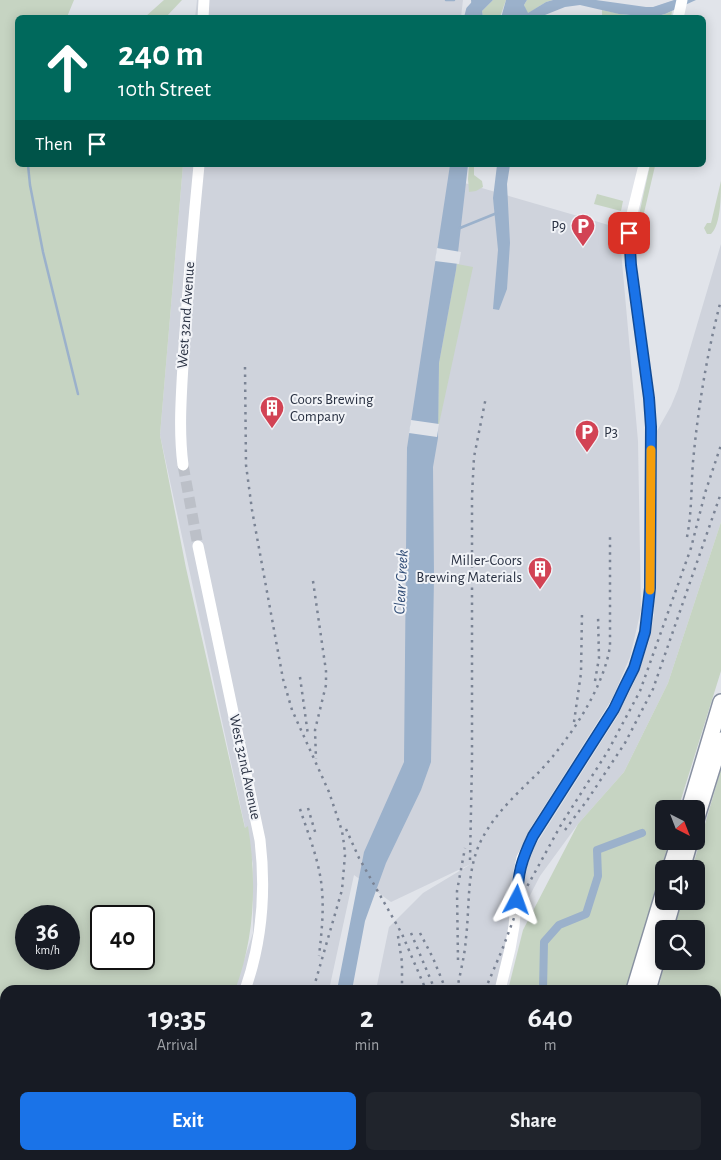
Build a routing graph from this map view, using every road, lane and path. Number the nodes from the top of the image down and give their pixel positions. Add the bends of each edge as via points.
1 (204, 0) edge
2 (203, 15) edge
3 (199, 167) edge
4 (644, 167) edge
5 (183, 465) tunnel mouth
6 (198, 546) tunnel mouth
7 (721, 702) edge
8 (721, 740) edge
9 (692, 800) edge
10 (702, 800) edge
11 (658, 910) edge
12 (655, 966) edge
13 (246, 985) edge
14 (501, 985) edge
15 (636, 985) edge
16 (649, 985) edge

1 - 2 street
3 - 5 street, West 32nd Avenue via 180,403
4 - 14 street via 630,222 629,247 651,427 650,588 645,632 634,668 614,709 522,858 510,949
6 - 13 street, West 32nd Avenue via 260,840 263,901
7 - 9 highway
8 - 10 highway
11 - 15 highway
12 - 16 highway

